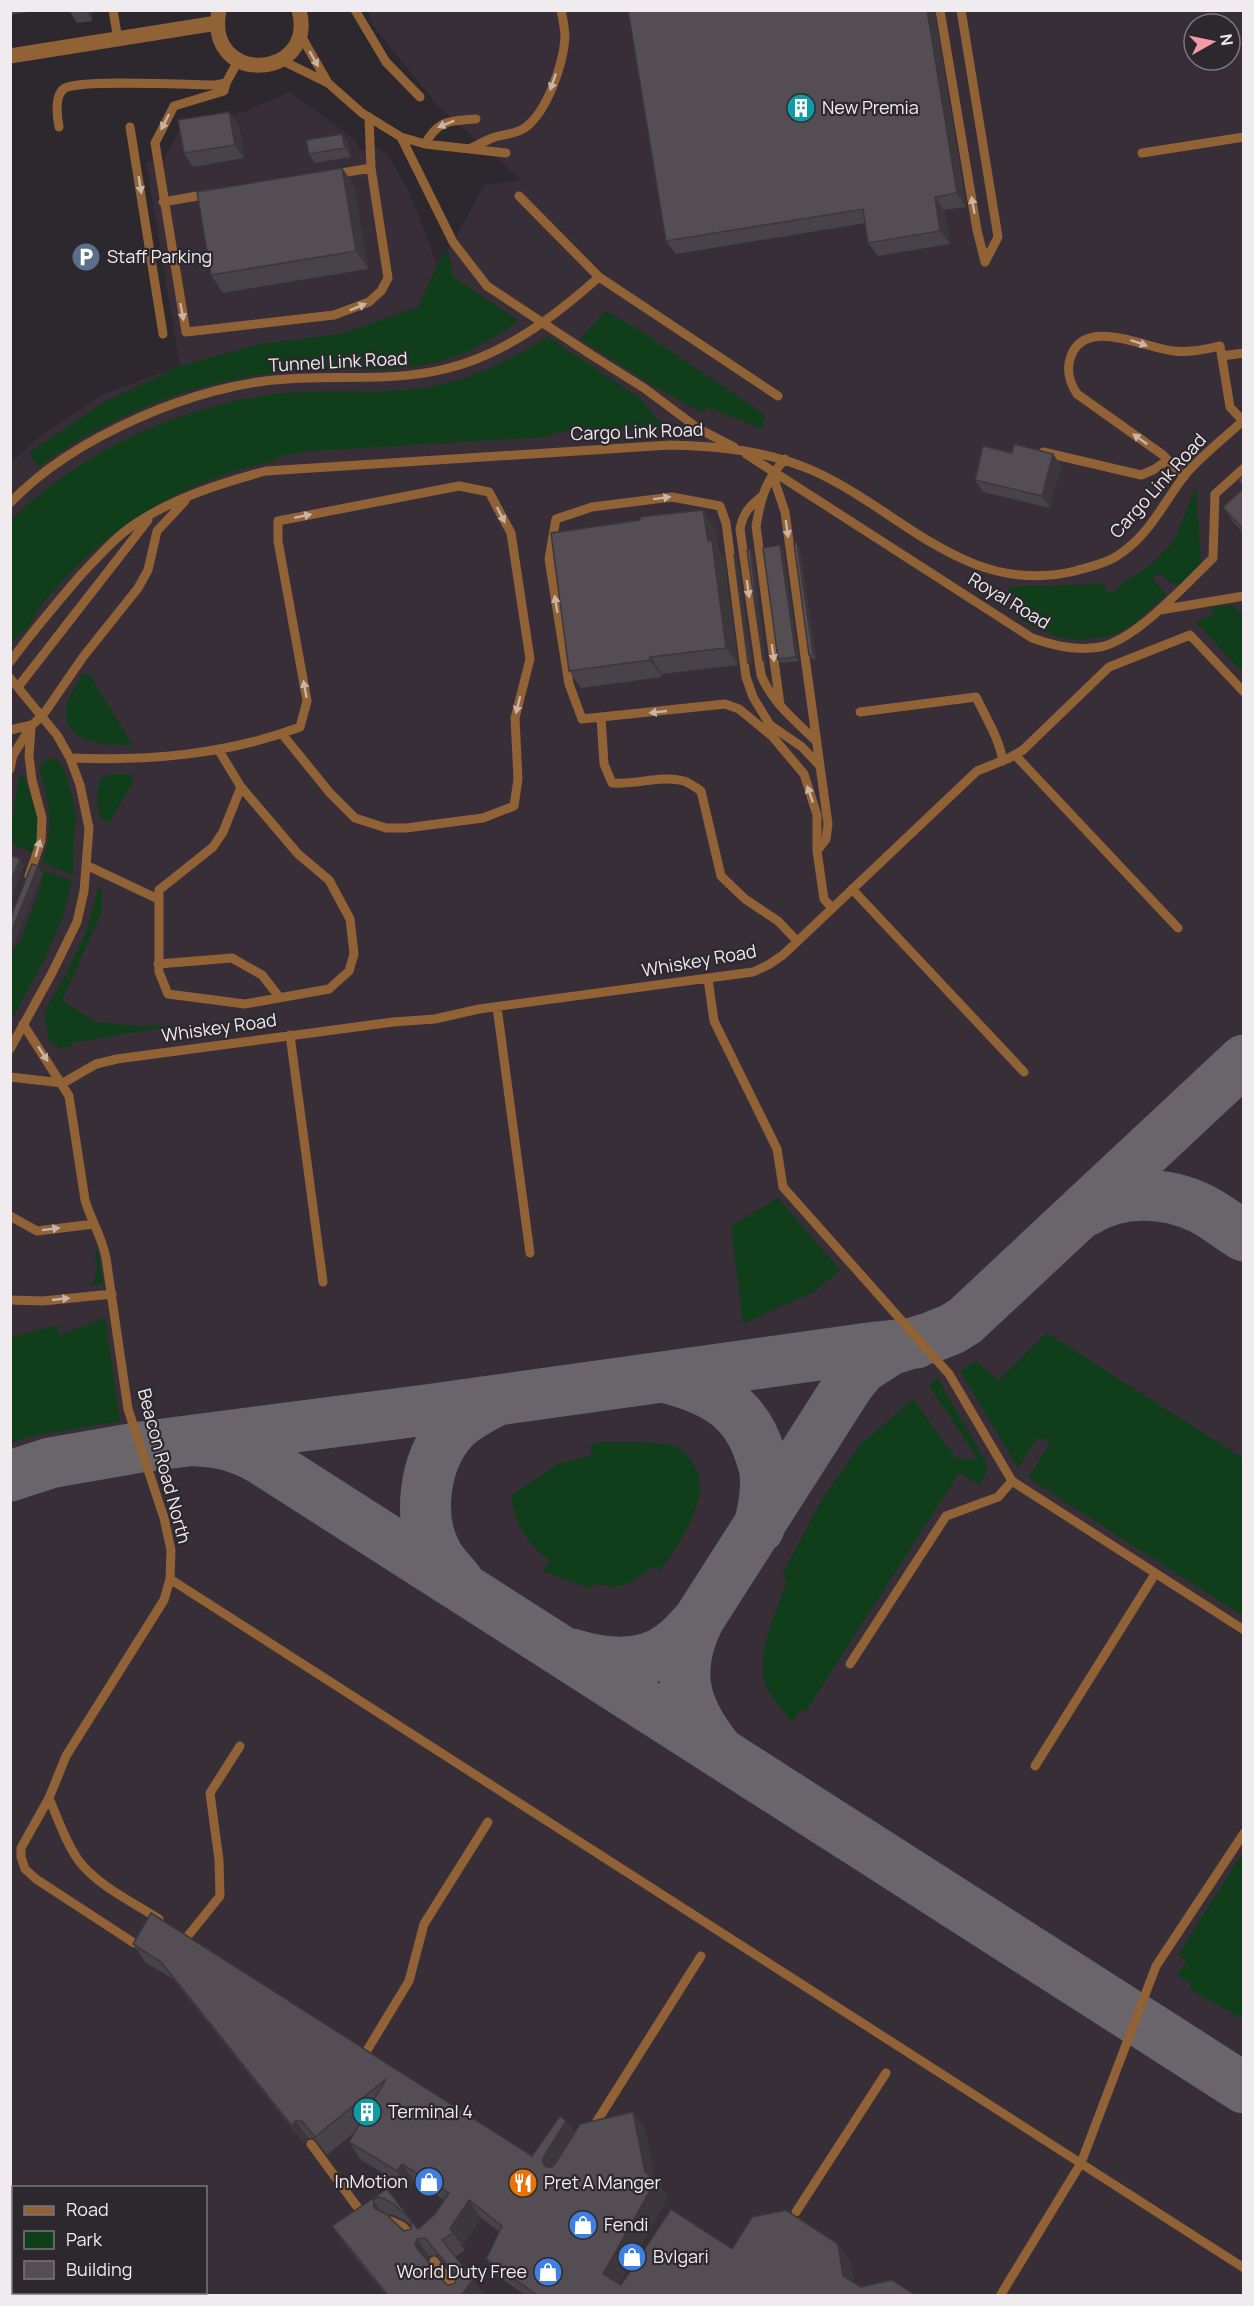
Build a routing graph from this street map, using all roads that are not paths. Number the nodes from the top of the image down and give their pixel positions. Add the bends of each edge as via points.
1 (113, 10) edge
2 (299, 10) edge
3 (355, 10) edge
4 (561, 10) edge
5 (940, 10) edge
6 (961, 10) edge
7 (218, 17) edge
8 (300, 34) junction
9 (118, 40) junction
10 (10, 56) edge
11 (281, 60) junction
12 (238, 61) junction
13 (328, 82) junction
14 (226, 83) junction
15 (420, 97) dead end
16 (369, 117) junction
17 (476, 119) dead end
18 (130, 127) dead end
19 (59, 128) dead end
20 (401, 137) junction
21 (1244, 137) edge
22 (425, 144) junction
23 (469, 148) junction
24 (506, 153) dead end
25 (1143, 153) dead end
26 (372, 168) junction
27 (325, 175) edge
28 (221, 192) edge
29 (519, 196) dead end
30 (163, 202) junction
31 (598, 277) junction
32 (163, 334) dead end
33 (1244, 353) edge
34 (1222, 356) junction
35 (778, 396) dead end
36 (1243, 420) edge
37 (1037, 451) edge
38 (743, 452) junction
39 (785, 459) junction
40 (1168, 460) junction
41 (1244, 468) edge
42 (772, 472) junction
43 (1184, 477) junction
44 (190, 496) junction
45 (761, 497) junction
46 (10, 503) edge
47 (151, 516) junction
48 (1242, 598) edge
49 (1158, 610) junction
50 (10, 662) edge
51 (10, 678) edge
52 (18, 687) junction
53 (1244, 692) edge
54 (780, 707) junction
55 (860, 712) dead end
56 (43, 716) junction
57 (601, 718) junction
58 (32, 725) junction
59 (10, 730) edge
60 (282, 734) junction
61 (817, 743) junction
62 (218, 749) junction
63 (1015, 755) junction
64 (12, 757) edge
65 (70, 758) junction
66 (1003, 761) junction
67 (820, 766) junction
68 (10, 769) edge
69 (241, 788) junction
70 (817, 851) junction
71 (86, 865) junction
72 (26, 882) edge
73 (852, 889) junction
74 (158, 899) junction
75 (832, 908) junction
76 (1178, 928) dead end
77 (797, 941) junction
78 (158, 964) junction
79 (708, 979) junction
80 (280, 998) junction
81 (497, 1007) junction
82 (23, 1024) junction
83 (290, 1035) junction
84 (10, 1049) edge
85 (1024, 1072) dead end
86 (10, 1077) edge
87 (63, 1083) junction
88 (10, 1216) edge
89 (94, 1224) junction
90 (530, 1253) dead end
91 (323, 1282) dead end
92 (112, 1294) junction
93 (10, 1300) edge
94 (1012, 1481) junction
95 (1155, 1574) junction
96 (170, 1580) junction
97 (1244, 1630) edge
98 (850, 1664) dead end
99 (240, 1746) dead end
100 (1035, 1766) dead end
101 (49, 1798) junction
102 (488, 1822) dead end
103 (1244, 1833) edge
104 (169, 1926) edge
105 (178, 1931) edge
106 (187, 1937) junction
107 (134, 1942) edge
108 (197, 1944) edge
109 (701, 1956) dead end
110 (356, 2046) edge
111 (366, 2052) junction
112 (376, 2058) edge
113 (886, 2073) dead end
114 (586, 2137) edge
115 (311, 2144) edge
116 (1081, 2163) junction
117 (796, 2212) dead end
118 (374, 2215) edge
119 (391, 2221) edge
120 (418, 2242) edge
121 (434, 2261) edge
122 (1244, 2268) edge
123 (462, 2295) edge
124 (1000, 2295) edge

1 - 9 lane
2 - 8 street
3 - 15 lane via 386,62
4 -> 23 lane via 565,40 559,66 535,118 525,128
6 -> 5 lane via 998,237 986,262 977,230
7 - 9 street
7 - 12 street via 222,45
8 - 11 street via 290,54
8 -> 13 lane
9 - 10 street
11 - 12 street via 260,67
11 - 13 lane
12 - 14 lane
13 - 16 lane
14 - 19 lane via 65,88 57,108
14 -> 30 lane via 224,91 174,106 155,143
16 - 20 lane
16 - 26 lane
17 -> 22 lane via 442,124
18 -> 32 lane
20 - 22 lane
20 - 38 lane, Royal Road, bridge via 453,242 487,286 644,388 699,429
21 - 25 lane
22 - 23 lane
23 - 24 lane
26 - 27 lane
30 -> 26 lane via 186,332 334,315 369,302 388,278
28 - 30 lane
29 - 31 lane
31 - 35 lane
31 - 46 lane, Tunnel Link Road via 525,334 486,356 446,369 406,377 285,379 222,390 174,404 127,423 78,450
33 - 34 lane
34 - 36 lane via 1230,407
40 -> 34 lane via 1077,393 1068,371 1071,354 1085,341 1113,336 1174,351 1220,346
36 - 43 lane, Cargo Link Road
37 - 40 lane via 1141,475
38 - 39 lane, Cargo Link Road
38 - 42 lane, Royal Road
38 - 44 lane, Cargo Link Road via 670,445 318,466 266,471
39 - 42 lane
39 - 43 lane, Cargo Link Road via 857,495 958,559 1022,576 1059,574 1095,566 1117,556 1155,519
40 - 43 lane
41 - 49 lane, Royal Road via 1215,494 1213,558
42 - 45 lane
42 - 49 lane, Royal Road via 1032,638 1060,647 1102,646 1122,639
42 -> 61 lane via 785,512
44 - 47 lane, Cargo Link Road
44 - 56 lane via 157,531 148,570 138,588 82,657
45 -> 54 lane via 756,526
45 -> 54 lane via 747,508 740,529 761,675 767,691
47 - 50 lane, Cargo Link Road via 103,551 35,627
47 - 52 lane
48 - 49 lane
51 - 52 lane
52 - 56 lane
53 - 63 lane, Whiskey Road via 1190,635 1108,667
54 - 61 lane
55 - 66 lane via 976,697 1000,742
56 - 58 lane
56 - 65 lane
57 -> 67 lane via 582,719 569,684 549,559 556,519 592,507 672,496 720,506 726,523 746,677 753,697 770,725 802,747
70 -> 57 lane via 818,815 804,774 772,736 739,709 725,704
57 - 77 lane via 604,764 612,783 685,782 701,791 721,876
58 - 59 lane
58 - 64 lane
72 -> 58 lane via 41,841 42,818 29,756
60 -> 60 lane via 300,727 307,701 278,541 278,521 459,486 489,492 511,533 530,659 515,718 518,779 514,806 483,818 386,828 355,818
60 - 62 lane
61 - 67 lane
62 - 65 lane via 162,758
62 - 69 lane
63 - 66 lane, Whiskey Road
63 - 76 lane
64 - 68 lane
65 - 71 lane via 89,828
66 - 73 lane, Whiskey Road via 977,771
67 - 70 lane via 828,824 826,839
69 - 74 lane via 213,847 159,890
69 - 80 lane via 298,854 329,880 350,919 354,954 349,971 329,989
70 - 75 lane via 824,899
71 - 74 lane
71 - 82 lane via 77,922
73 - 75 lane, Whiskey Road
73 - 85 lane
74 - 78 lane
75 - 77 lane, Whiskey Road
77 - 79 lane, Whiskey Road via 753,972
78 - 80 lane via 232,958 262,975
78 - 80 lane via 168,994 245,1004
79 - 81 lane, Whiskey Road
79 - 94 lane via 714,1021 777,1149 783,1187 949,1374
81 - 83 lane, Whiskey Road via 435,1019
81 - 90 lane
82 - 84 lane
82 -> 87 lane, Beacon Road North
83 - 87 lane, Whiskey Road via 106,1061
83 - 91 lane
86 - 87 lane
87 - 89 lane, Beacon Road North via 72,1109 85,1200
88 -> 89 lane via 37,1231
89 - 92 lane, Beacon Road North via 104,1246
93 -> 92 lane
92 - 96 lane, Beacon Road North via 128,1409 164,1518 171,1550
94 - 95 lane
94 - 98 lane via 998,1497 946,1516
95 - 97 lane
95 - 100 lane
96 - 101 lane, Beacon Road North via 164,1600 66,1756
96 - 116 lane
99 - 106 lane via 210,1793 220,1896
101 - 104 lane via 80,1862 105,1885
101 - 107 lane, Beacon Road North via 21,1848 25,1869
102 - 111 lane via 424,1924 410,1981
103 - 116 lane via 1156,1966
105 - 106 lane
106 - 108 lane
109 - 114 lane
110 - 111 lane
111 - 112 lane
113 - 117 lane
115 - 118 lane via 357,2208
116 - 122 lane
116 - 124 lane
119 - 120 lane
121 - 123 lane

